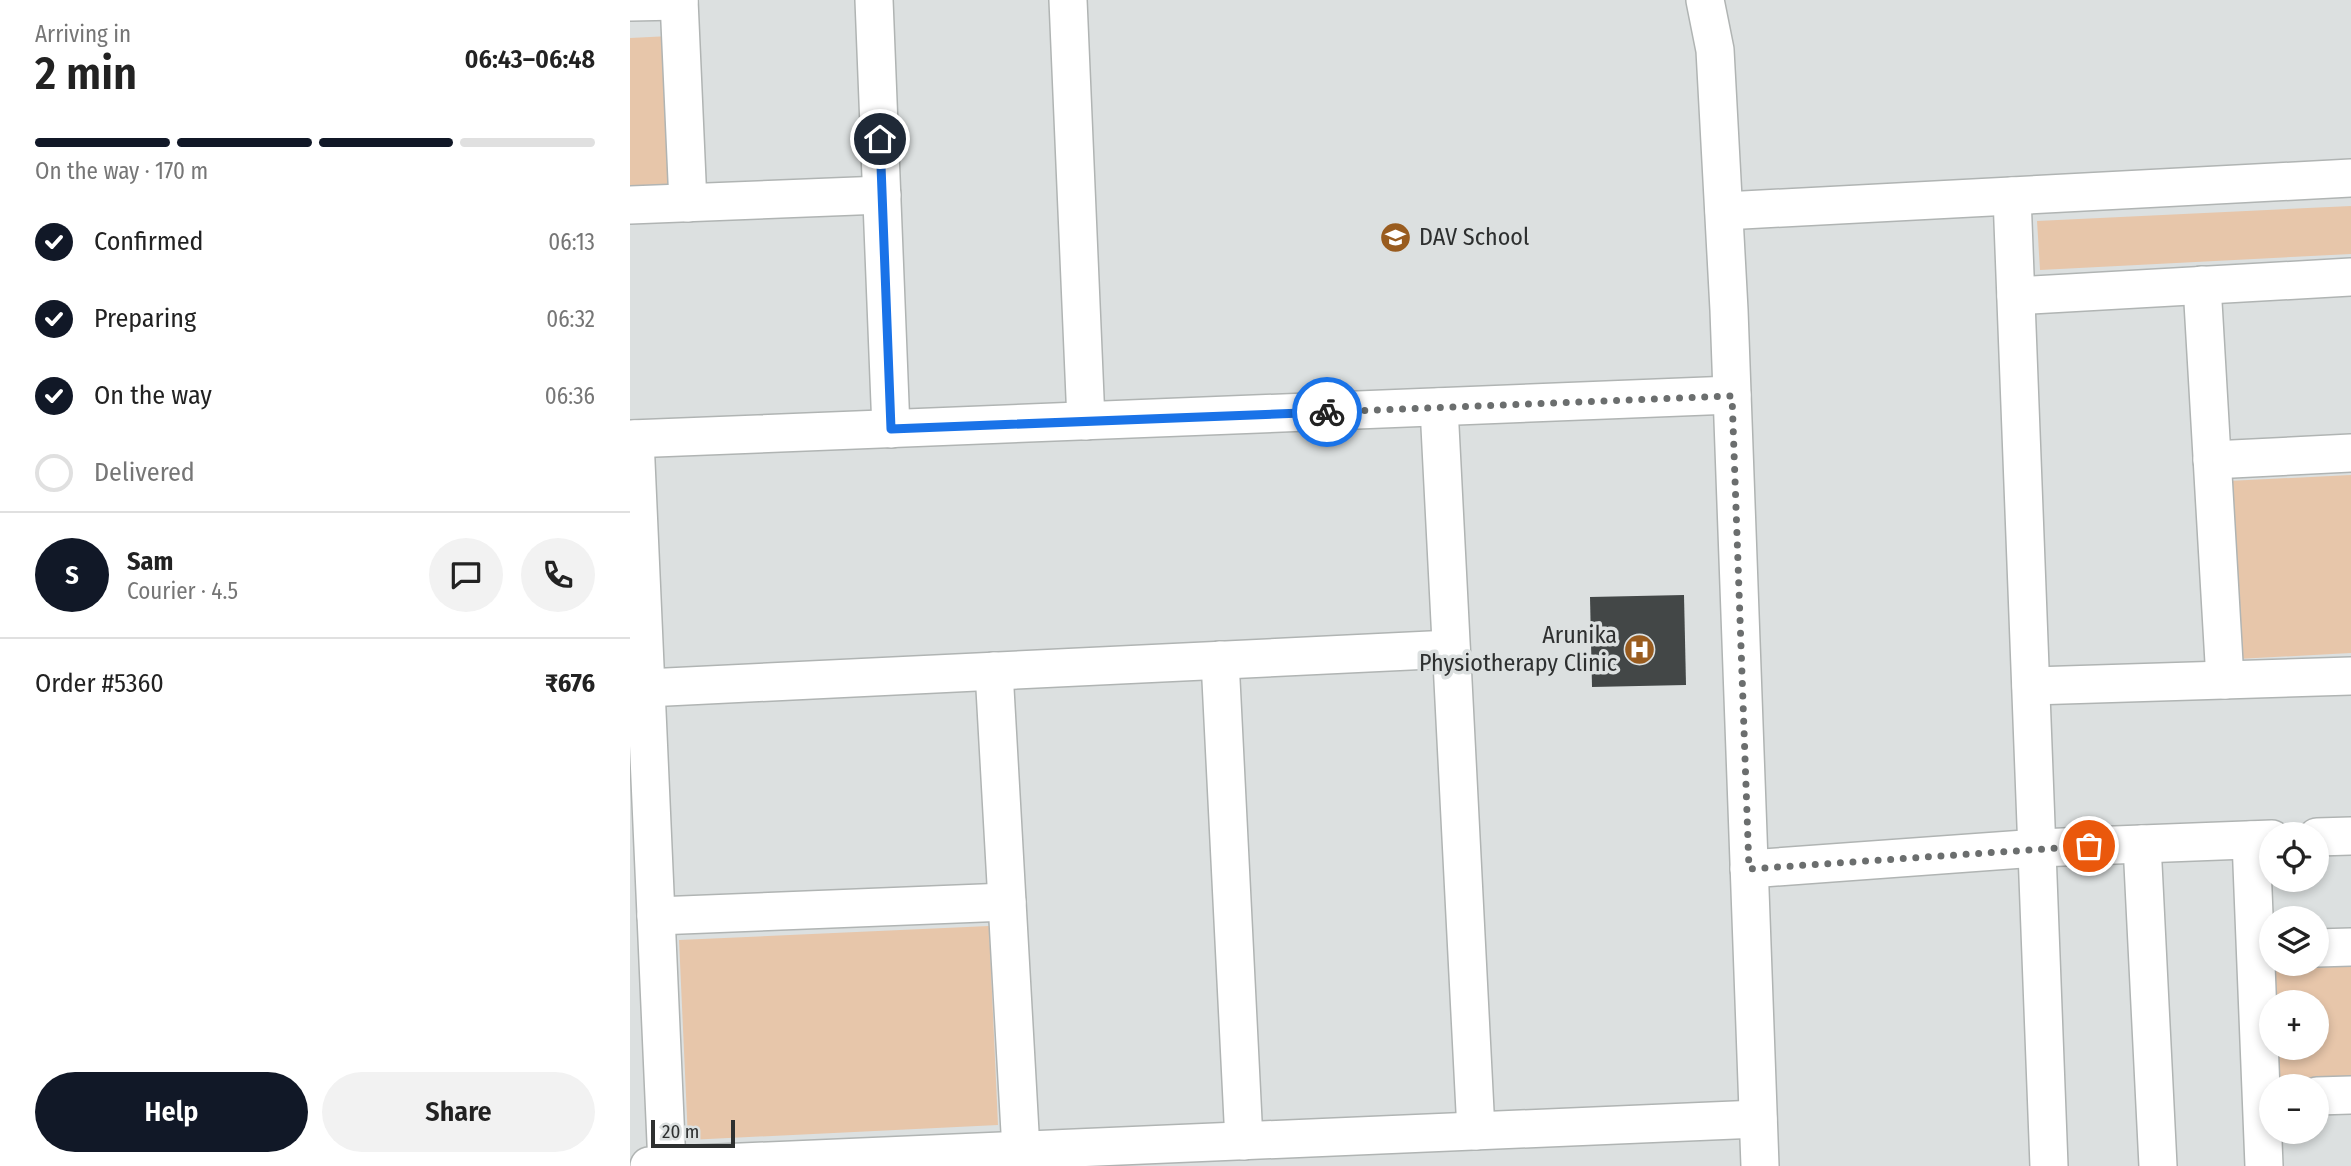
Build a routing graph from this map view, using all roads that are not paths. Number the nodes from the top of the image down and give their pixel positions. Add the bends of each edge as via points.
1 (679, 0) edge
2 (874, 0) edge
3 (1068, 0) edge
4 (1705, 0) edge
5 (630, 2) edge
6 (2351, 178) edge
7 (882, 195) junction
8 (2012, 196) junction
9 (688, 203) junction
10 (630, 205) edge
11 (1724, 211) junction
12 (2351, 277) edge
13 (2202, 285) junction
14 (2016, 296) junction
15 (1732, 396) junction
16 (1439, 407) junction
17 (1086, 421) junction
18 (891, 429) junction
19 (633, 439) edge
20 (2351, 453) edge
21 (2213, 460) junction
22 (1451, 649) junction
23 (1220, 660) junction
24 (994, 671) junction
25 (2351, 676) edge
26 (2225, 680) junction
27 (2031, 685) junction
28 (646, 688) junction
29 (2351, 835) edge
30 (2329, 836) edge
31 (2259, 839) edge
32 (2142, 844) junction
33 (2037, 848) junction
34 (1749, 869) junction
35 (1007, 902) junction
36 (656, 916) junction
37 (2351, 947) edge
38 (2329, 948) edge
39 (2264, 976) edge
40 (2266, 1074) edge
41 (2351, 1095) edge
42 (2329, 1096) edge
43 (1758, 1119) junction
44 (1476, 1131) junction
45 (1244, 1141) junction
46 (2265, 1144) edge
47 (1021, 1150) junction
48 (667, 1165) edge
49 (649, 1166) edge
50 (1760, 1166) edge
51 (2049, 1166) edge
52 (2158, 1166) edge
53 (2264, 1166) edge

1 - 5 street
1 - 9 street
2 - 7 street
3 - 17 street
4 - 11 street via 1715,50
6 - 8 street
7 - 9 street
7 - 18 street
8 - 11 street
8 - 14 street
9 - 10 street
11 - 15 street
12 - 13 street
13 - 14 street
13 - 21 street
14 - 27 street
15 - 16 street
15 - 34 street
16 - 17 street
16 - 22 street
17 - 18 street
18 - 19 street
19 - 28 street
20 - 21 street
21 - 26 street
22 - 23 street
22 - 44 street
23 - 24 street
23 - 45 street
24 - 28 street
24 - 35 street
25 - 26 street
26 - 27 street
27 - 33 street
28 - 36 street
29 - 30 street
31 - 32 street
32 - 33 street
32 - 52 street
33 - 34 street
33 - 51 street
34 - 43 street
35 - 36 street
35 - 47 street
36 - 48 street
37 - 38 street
39 - 40 street
41 - 42 street
43 - 44 street
43 - 50 street
44 - 45 street
45 - 47 street
46 - 53 street
47 - 48 street
48 - 49 street

